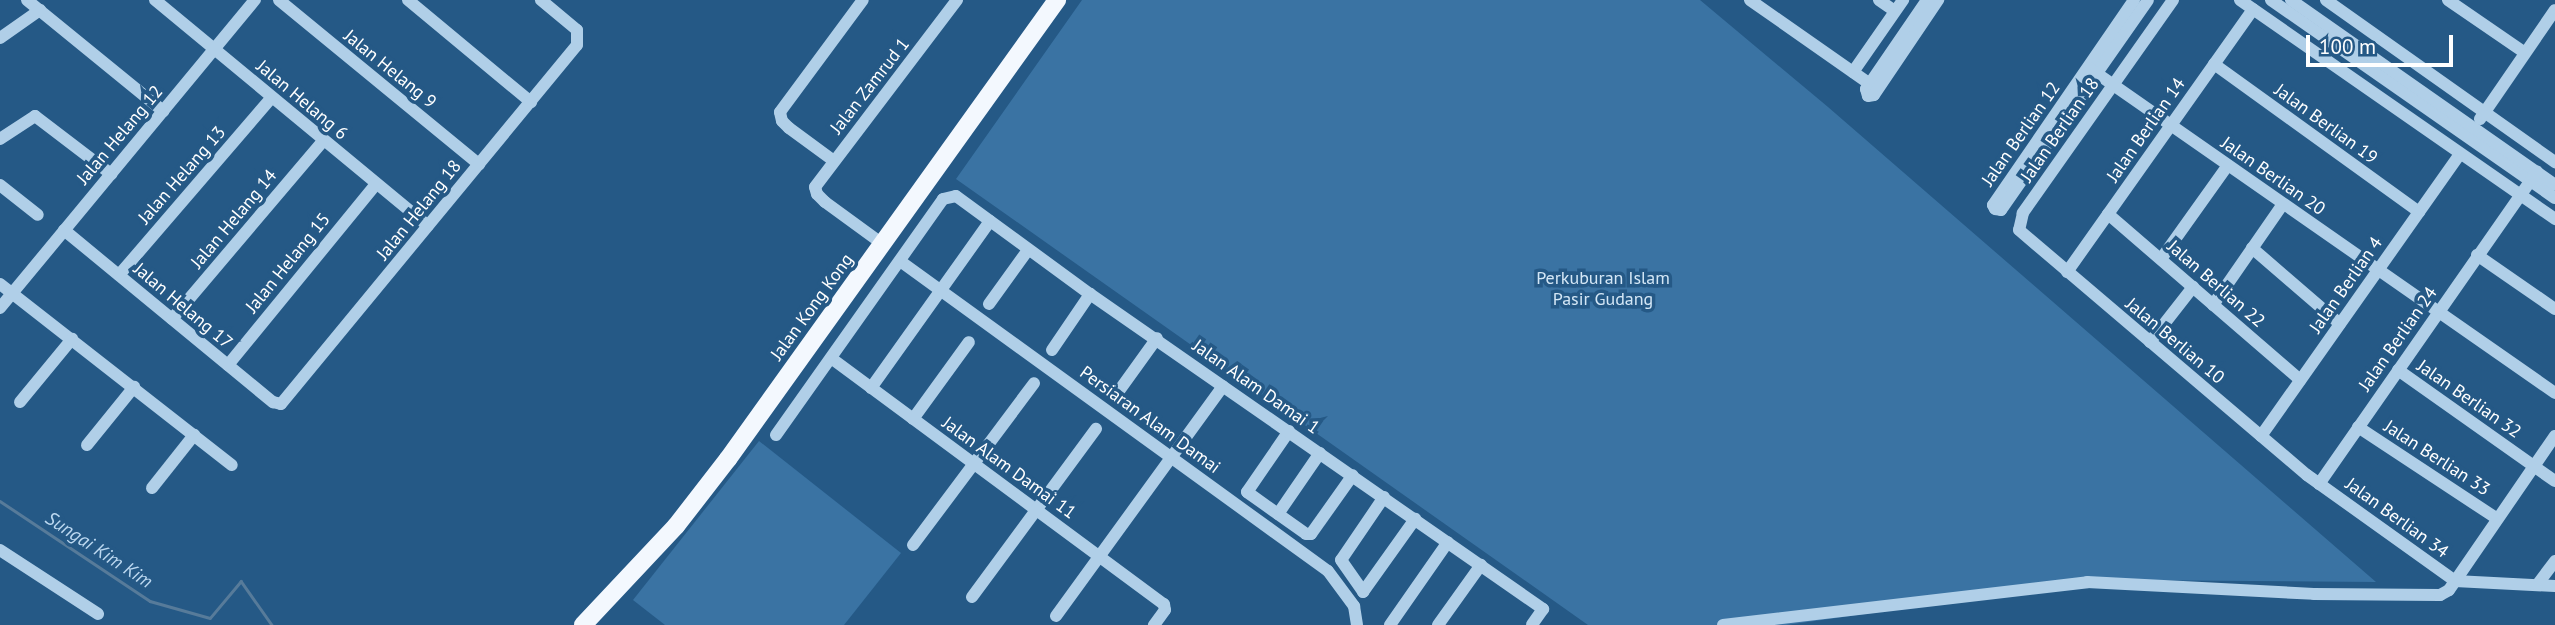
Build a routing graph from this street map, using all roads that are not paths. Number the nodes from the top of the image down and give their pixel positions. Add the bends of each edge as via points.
1 (27, 0) edge
2 (155, 0) edge
3 (255, 0) edge
4 (279, 0) edge
5 (408, 0) edge
6 (541, 0) edge
7 (863, 0) edge
8 (957, 0) edge
9 (1057, 0) edge
10 (1750, 0) edge
11 (1879, 0) edge
12 (1903, 0) edge
13 (1927, 0) edge
14 (1938, 0) edge
15 (2134, 0) edge
16 (2148, 0) edge
17 (2173, 0) edge
18 (2240, 0) edge
19 (2271, 0) edge
20 (2291, 0) edge
21 (2326, 0) edge
22 (2448, 0) edge
23 (2253, 9) junction
24 (40, 10) junction
25 (2555, 10) edge
26 (1895, 11) junction
27 (0, 38) edge
28 (214, 50) junction
29 (2525, 53) junction
30 (2214, 64) junction
31 (1853, 72) junction
32 (2093, 72) junction
33 (1870, 84) junction
34 (2113, 85) junction
35 (271, 98) junction
36 (531, 102) junction
37 (163, 111) junction
38 (2484, 113) junction
39 (2171, 126) junction
40 (2474, 127) junction
41 (0, 139) edge
42 (323, 141) junction
43 (2459, 153) junction
44 (2553, 157) edge
45 (834, 161) junction
46 (480, 164) junction
47 (2228, 165) junction
48 (111, 174) junction
49 (2534, 176) junction
50 (376, 184) junction
51 (0, 185) edge
52 (2555, 185) edge
53 (2520, 195) junction
54 (2555, 198) edge
55 (2283, 204) junction
56 (2419, 212) junction
57 (2108, 214) junction
58 (38, 215) dead end
59 (2555, 219) edge
60 (990, 222) junction
61 (428, 226) junction
62 (64, 230) junction
63 (884, 244) junction
64 (2252, 248) junction
65 (1028, 250) junction
66 (2477, 255) junction
67 (2161, 259) junction
68 (900, 261) junction
69 (2378, 270) junction
70 (2067, 272) junction
71 (118, 275) junction
72 (0, 284) edge
73 (2193, 287) junction
74 (941, 291) junction
75 (13, 292) junction
76 (1090, 294) junction
77 (989, 304) dead end
78 (2213, 305) junction
79 (0, 308) edge
80 (2555, 309) edge
81 (2438, 312) junction
82 (172, 319) junction
83 (2340, 324) junction
84 (1157, 338) junction
85 (72, 339) junction
86 (969, 342) dead end
87 (2150, 342) junction
88 (1052, 350) dead end
89 (831, 358) junction
90 (228, 365) junction
91 (2398, 370) junction
92 (2300, 380) junction
93 (1034, 383) dead end
94 (1223, 386) junction
95 (134, 387) junction
96 (871, 388) junction
97 (2555, 393) edge
98 (1116, 395) dead end
99 (20, 402) dead end
100 (281, 404) joint
101 (913, 419) junction
102 (2358, 427) junction
103 (1096, 429) dead end
104 (1289, 431) junction
105 (194, 435) junction
106 (776, 435) dead end
107 (2261, 436) junction
108 (2555, 436) edge
109 (87, 445) dead end
110 (1321, 453) junction
111 (1171, 457) junction
112 (232, 465) dead end
113 (974, 465) junction
114 (2534, 466) junction
115 (1353, 475) junction
116 (2555, 481) edge
117 (2319, 484) junction
118 (152, 488) dead end
119 (1384, 497) junction
120 (1036, 511) junction
121 (1278, 514) junction
122 (2496, 518) junction
123 (1415, 519) junction
124 (1448, 542) junction
125 (913, 545) dead end
126 (0, 550) edge
127 (1100, 557) junction
128 (2555, 561) edge
129 (1481, 565) junction
130 (2455, 581) junction
131 (2538, 585) junction
132 (2555, 586) edge
133 (972, 597) dead end
134 (98, 614) dead end
135 (1056, 616) dead end
136 (583, 625) edge
137 (1154, 625) edge
138 (1357, 625) edge
139 (1390, 625) edge
140 (1438, 625) edge
141 (1532, 625) edge
142 (1723, 625) edge

1 - 24 street
2 - 28 street, Jalan Helang 6
3 - 28 street, Jalan Helang 12
4 - 46 street, Jalan Helang 9
5 - 36 street
6 - 36 street, Jalan Helang 18 via 579,35 577,45
7 - 45 street via 780,113 789,128
8 - 45 street, Jalan Zamrud 1
9 - 63 main road, Jalan Kong Kong
10 - 31 street
11 - 26 street
12 - 26 street
13 - 33 street
14 - 33 street via 1870,96 1866,92
15 - 32 street, Jalan Berlian 12
16 - 32 street, Jalan Berlian 12
17 - 34 street, Jalan Berlian 18
18 - 23 street
19 - 49 street
20 - 40 street
21 - 38 street
22 - 29 street
23 - 30 street, Jalan Berlian 14
23 - 43 street
24 - 27 street
24 - 37 street
25 - 29 street
26 - 31 street
28 - 35 street, Jalan Helang 6
28 - 37 street, Jalan Helang 12
29 - 38 street
30 - 39 street, Jalan Berlian 14
30 - 56 street, Jalan Berlian 19
31 - 33 street
32 - 32 street, Jalan Berlian 12 via 2001,210 1995,209 1993,205
32 - 34 street, Jalan Berlian 20
34 - 39 street, Jalan Berlian 20
34 - 70 street, Jalan Berlian 18 via 2018,223 2022,234
35 - 42 street, Jalan Helang 6
35 - 71 street, Jalan Helang 13
36 - 46 street, Jalan Helang 18
37 - 48 street, Jalan Helang 12
38 - 40 street
38 - 44 street
39 - 47 street, Jalan Berlian 20
39 - 57 street, Jalan Berlian 14
40 - 49 street
41 - 48 street via 35,116
42 - 50 street, Jalan Helang 6
42 - 82 street, Jalan Helang 14
43 - 53 street
43 - 56 street, Jalan Berlian 4
45 - 63 street, Jalan Zamrud 1 via 815,187 817,194
46 - 61 street, Jalan Helang 18
47 - 55 street, Jalan Berlian 20
47 - 67 street
48 - 62 street, Jalan Helang 12
49 - 52 street
49 - 53 street, Jalan Berlian 24
49 - 54 street
50 - 61 street, Jalan Helang 6
50 - 90 street, Jalan Helang 15
51 - 58 street
53 - 59 street
53 - 66 street, Jalan Berlian 24
55 - 64 street
55 - 69 street, Jalan Berlian 20
56 - 69 street, Jalan Berlian 4
57 - 67 street, Jalan Berlian 22
57 - 70 street, Jalan Berlian 14
60 - 65 street, Jalan Alam Damai 1
60 - 68 street, Jalan Alam Damai 1 via 956,196 949,196
60 - 74 street
61 - 100 street, Jalan Helang 18
62 - 71 street, Jalan Helang 17
62 - 75 street, Jalan Helang 12
63 - 136 main road, Jalan Kong Kong via 676,526
64 - 78 street
64 - 83 street
65 - 76 street, Jalan Alam Damai 1
65 - 77 street
66 - 80 street
66 - 81 street, Jalan Berlian 24
67 - 73 street, Jalan Berlian 22
68 - 74 street, Persiaran Alam Damai
68 - 89 street
69 - 81 street, Jalan Berlian 20
69 - 83 street, Jalan Berlian 4
70 - 87 street, Jalan Berlian 10
71 - 82 street, Jalan Helang 17
72 - 75 street
73 - 78 street, Jalan Berlian 22
73 - 87 street
74 - 96 street
74 - 111 street, Persiaran Alam Damai
75 - 79 street, Jalan Helang 12
75 - 85 street
76 - 84 street, Jalan Alam Damai 1
76 - 88 street
78 - 92 street, Jalan Berlian 22
81 - 91 street, Jalan Berlian 24
81 - 97 street, Jalan Berlian 20
82 - 90 street, Jalan Helang 17
83 - 92 street, Jalan Berlian 4
84 - 94 street, Jalan Alam Damai 1
84 - 98 street
85 - 95 street
85 - 99 street
86 - 101 street
87 - 107 street, Jalan Berlian 10
89 - 96 street, Jalan Alam Damai 11
89 - 106 street
90 - 100 street, Jalan Helang 17
91 - 102 street, Jalan Berlian 24
91 - 114 street, Jalan Berlian 32
92 - 107 street, Jalan Berlian 4
93 - 113 street
94 - 104 street, Jalan Alam Damai 1
94 - 111 street
95 - 105 street
95 - 109 street
96 - 101 street, Jalan Alam Damai 11
101 - 113 street, Jalan Alam Damai 11
102 - 117 street, Jalan Berlian 24
102 - 122 street, Jalan Berlian 33
103 - 120 street
104 - 110 street, Jalan Alam Damai 1
104 - 121 street via 1247,492
105 - 112 street
105 - 118 street
107 - 117 street, Jalan Berlian 10
108 - 114 street
110 - 115 street, Jalan Alam Damai 1
110 - 121 street
111 - 127 street
111 - 138 street, Persiaran Alam Damai via 1328,570 1354,607
113 - 120 street, Jalan Alam Damai 11
113 - 125 street
114 - 116 street, Jalan Berlian 32
114 - 122 street
115 - 119 street, Jalan Alam Damai 1
115 - 121 street via 1311,534
117 - 130 street, Jalan Berlian 34
119 - 123 street, Jalan Alam Damai 1
119 - 123 street via 1341,560 1363,592
120 - 127 street, Jalan Alam Damai 11
120 - 133 street
122 - 130 street
123 - 124 street, Jalan Alam Damai 1
124 - 129 street, Jalan Alam Damai 1
124 - 139 street
126 - 134 street
127 - 135 street
127 - 137 street, Jalan Alam Damai 11 via 1165,607
128 - 131 street
129 - 140 street
129 - 141 street, Jalan Alam Damai 1 via 1543,609
130 - 131 street
130 - 142 street via 2440,595 2409,597 2087,582
131 - 132 street

